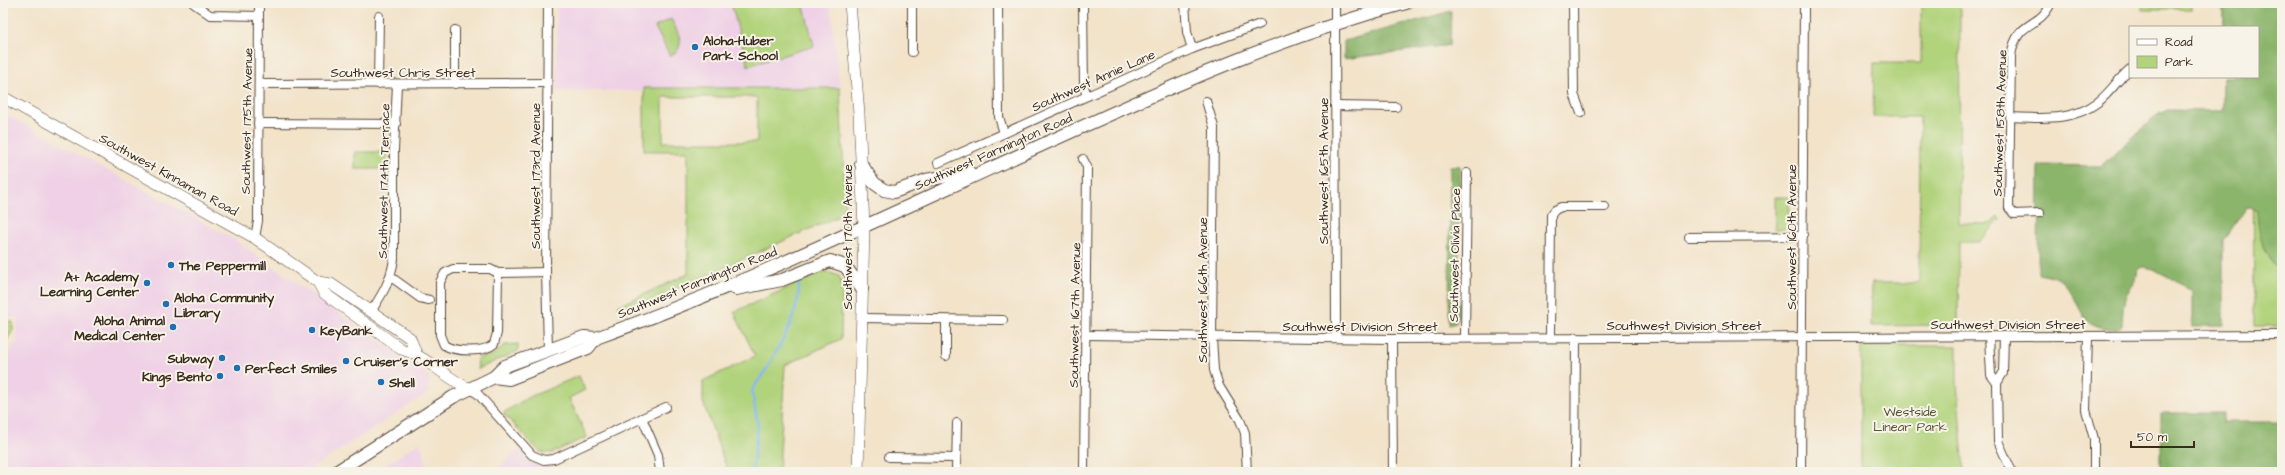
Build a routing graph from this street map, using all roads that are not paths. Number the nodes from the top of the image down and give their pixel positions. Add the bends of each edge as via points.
1 (193, 3) edge
2 (259, 3) edge
3 (548, 3) edge
4 (850, 3) edge
5 (912, 3) edge
6 (998, 3) edge
7 (1083, 3) edge
8 (1185, 3) edge
9 (1335, 3) edge
10 (1406, 3) edge
11 (1573, 3) edge
12 (1804, 3) edge
13 (2052, 3) edge
14 (259, 16) junction
15 (378, 16) dead end
16 (1335, 23) junction
17 (1260, 24) dead end
18 (455, 30) dead end
19 (1192, 49) junction
20 (912, 52) dead end
21 (2129, 70) edge
22 (259, 84) junction
23 (378, 84) junction
24 (397, 84) junction
25 (455, 84) junction
26 (547, 84) junction
27 (1087, 96) junction
28 (3, 97) edge
29 (1206, 101) dead end
30 (1335, 106) junction
31 (1396, 107) dead end
32 (1581, 113) dead end
33 (2011, 117) junction
34 (258, 123) junction
35 (396, 124) junction
36 (1004, 134) junction
37 (1083, 159) dead end
38 (938, 163) dead end
39 (861, 164) junction
40 (986, 170) junction
41 (1467, 174) dead end
42 (1605, 207) dead end
43 (2040, 214) dead end
44 (864, 227) junction
45 (1803, 236) junction
46 (255, 238) junction
47 (1689, 238) dead end
48 (546, 272) junction
49 (498, 273) junction
50 (390, 278) junction
51 (318, 282) junction
52 (862, 289) junction
53 (713, 293) junction
54 (429, 300) dead end
55 (372, 310) junction
56 (861, 318) junction
57 (946, 320) junction
58 (1003, 320) dead end
59 (1086, 335) junction
60 (2282, 335) edge
61 (1802, 336) junction
62 (1989, 336) junction
63 (2004, 336) junction
64 (2088, 336) junction
65 (1465, 337) junction
66 (1550, 337) junction
67 (1576, 337) junction
68 (596, 338) junction
69 (1212, 338) junction
70 (1336, 338) junction
71 (1392, 339) junction
72 (548, 349) junction
73 (416, 353) junction
74 (946, 356) dead end
75 (494, 377) junction
76 (1997, 383) junction
77 (470, 389) junction
78 (666, 407) dead end
79 (642, 418) junction
80 (957, 423) dead end
81 (889, 457) dead end
82 (956, 458) junction
83 (336, 472) edge
84 (660, 472) edge
85 (858, 472) edge
86 (956, 472) edge
87 (1084, 472) edge
88 (1247, 472) edge
89 (1393, 472) edge
90 (1575, 472) edge
91 (1801, 472) edge
92 (2012, 472) edge
93 (2094, 472) edge

1 - 14 street via 210,15
2 - 14 street, Southwest 175th Avenue
3 - 26 street, Southwest 173rd Avenue
4 - 39 main road, Southwest 170th Avenue
5 - 20 street
6 - 36 street via 999,117
7 - 27 street via 1084,87
8 - 19 street via 1187,32
9 - 16 street, Southwest 165th Avenue
10 - 16 main road, Southwest Farmington Road
11 - 32 street via 1574,94
12 - 45 street, Southwest 160th Avenue
13 - 33 street, Southwest 158th Avenue via 2046,14 2016,35 2012,44
14 - 22 street, Southwest 175th Avenue
15 - 23 street
16 - 30 street, Southwest 165th Avenue
16 - 40 main road, Southwest Farmington Road via 1212,69
17 - 19 street, Southwest Annie Lane
18 - 25 street
19 - 27 street, Southwest Annie Lane
21 - 33 street via 2098,102 2076,114 2049,118
22 - 23 street, Southwest Chris Street
22 - 34 street, Southwest 175th Avenue
23 - 24 street, Southwest Chris Street
24 - 25 street, Southwest Chris Street
24 - 35 street, Southwest 174th Terrace
25 - 26 street, Southwest Chris Street
26 - 48 street, Southwest 173rd Avenue
27 - 36 street, Southwest Annie Lane
28 - 46 main road, Southwest Kinnaman Road
29 - 69 street, Southwest 166th Avenue via 1214,127
30 - 31 street
30 - 70 street, Southwest 165th Avenue
33 - 43 street, Southwest 158th Avenue via 2008,202 2011,212
34 - 35 street
34 - 46 street, Southwest 175th Avenue via 258,221
35 - 50 street, Southwest 174th Terrace via 394,259
36 - 38 street, Southwest Annie Lane
37 - 59 street, Southwest 167th Avenue via 1087,167
39 - 40 main road via 874,183 884,190 894,192 926,180
39 - 44 main road, Southwest 170th Avenue
40 - 44 main road, Southwest Farmington Road
41 - 65 street, Southwest Olivia Place
42 - 66 street via 1565,207 1553,211
44 - 52 main road, Southwest 170th Avenue
44 - 53 main road, Southwest Farmington Road
45 - 47 street
45 - 61 street, Southwest 160th Avenue
46 - 51 main road, Southwest Kinnaman Road
48 - 49 street
48 - 72 street, Southwest 173rd Avenue
49 - 49 street via 497,339 494,344 485,349 453,349 444,345 440,335 440,282 445,273 453,269 490,269
50 - 54 street, Southwest 174th Terrace via 420,298
50 - 55 street, Southwest 174th Terrace
51 - 55 main road, Southwest Kinnaman Road via 331,284
51 - 73 main road, Southwest Kinnaman Road via 324,294 401,350
52 - 53 main road via 845,266 830,261 782,280
52 - 56 main road, Southwest 170th Avenue
53 - 68 main road, Southwest Farmington Road
55 - 73 main road, Southwest Kinnaman Road via 410,338
56 - 57 street
56 - 85 main road, Southwest 170th Avenue
57 - 58 street
57 - 74 street
59 - 69 street, Southwest Division Street
59 - 87 street, Southwest 167th Avenue
60 - 64 street, Southwest Division Street
61 - 62 street, Southwest Division Street
61 - 67 street, Southwest Division Street
61 - 91 street, Southwest 160th Avenue
62 - 63 street, Southwest Division Street
62 - 76 street via 1991,375
63 - 64 street, Southwest Division Street
63 - 76 street via 2003,373
64 - 93 street via 2086,410 2094,439
65 - 66 street, Southwest Division Street
65 - 71 street, Southwest Division Street
66 - 67 street, Southwest Division Street
67 - 90 street
68 - 72 main road, Southwest Farmington Road via 584,337
68 - 75 main road, Southwest Farmington Road via 588,348 509,379
69 - 70 street, Southwest Division Street
69 - 88 street, Southwest 166th Avenue via 1214,370 1219,386 1245,433
70 - 71 street, Southwest Division Street
71 - 89 street
72 - 75 main road, Southwest Farmington Road via 505,366
73 - 77 main road, Southwest Kinnaman Road
75 - 77 main road, Southwest Farmington Road
76 - 92 street via 1998,441
77 - 79 street via 482,399 532,456 544,460 554,459
77 - 83 main road, Southwest Farmington Road
78 - 79 street
79 - 84 street via 658,455
80 - 82 street
81 - 82 street
82 - 86 street

